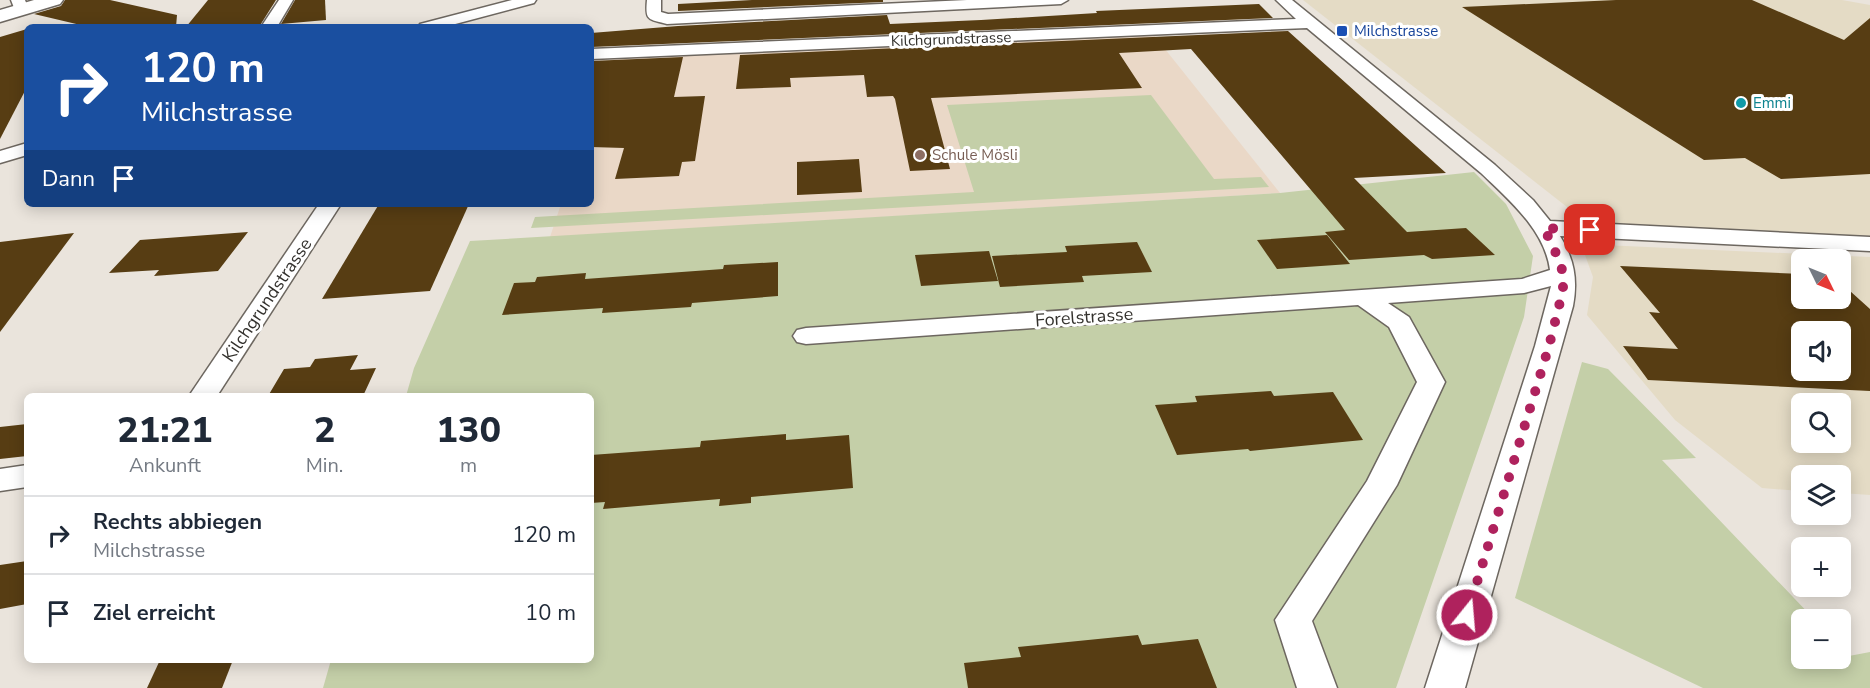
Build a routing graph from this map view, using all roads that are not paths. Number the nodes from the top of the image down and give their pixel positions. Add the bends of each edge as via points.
1 (54, 0) edge
2 (286, 0) edge
3 (468, 0) edge
4 (529, 0) edge
5 (654, 0) edge
6 (1061, 0) edge
7 (1282, 0) edge
8 (20, 5) edge
9 (480, 12) junction
10 (0, 16) edge
11 (1311, 23) junction
12 (271, 24) edge
13 (437, 24) edge
14 (594, 54) edge
15 (24, 150) edge
16 (0, 157) edge
17 (328, 207) edge
18 (1544, 228) junction
19 (1870, 244) edge
20 (1563, 274) junction
21 (1363, 297) junction
22 (806, 336) dead end
23 (205, 393) edge
24 (24, 476) edge
25 (0, 480) edge
26 (1317, 688) edge
27 (1445, 688) edge

1 - 8 main road
2 - 12 street
3 - 9 street via 468,6
4 - 9 street
5 - 6 street via 653,15 667,19
7 - 11 street
8 - 10 main road
9 - 13 street
11 - 14 street, Kilchgrundstrasse
11 - 18 street via 1506,186
15 - 16 street
17 - 23 street, Kilchgrundstrasse
18 - 19 street
18 - 20 street
20 - 21 street, Forelstrasse via 1524,286
20 - 27 street via 1563,290 1549,346
21 - 22 street, Forelstrasse
21 - 26 street via 1400,323 1431,382 1380,485 1293,620
24 - 25 street

